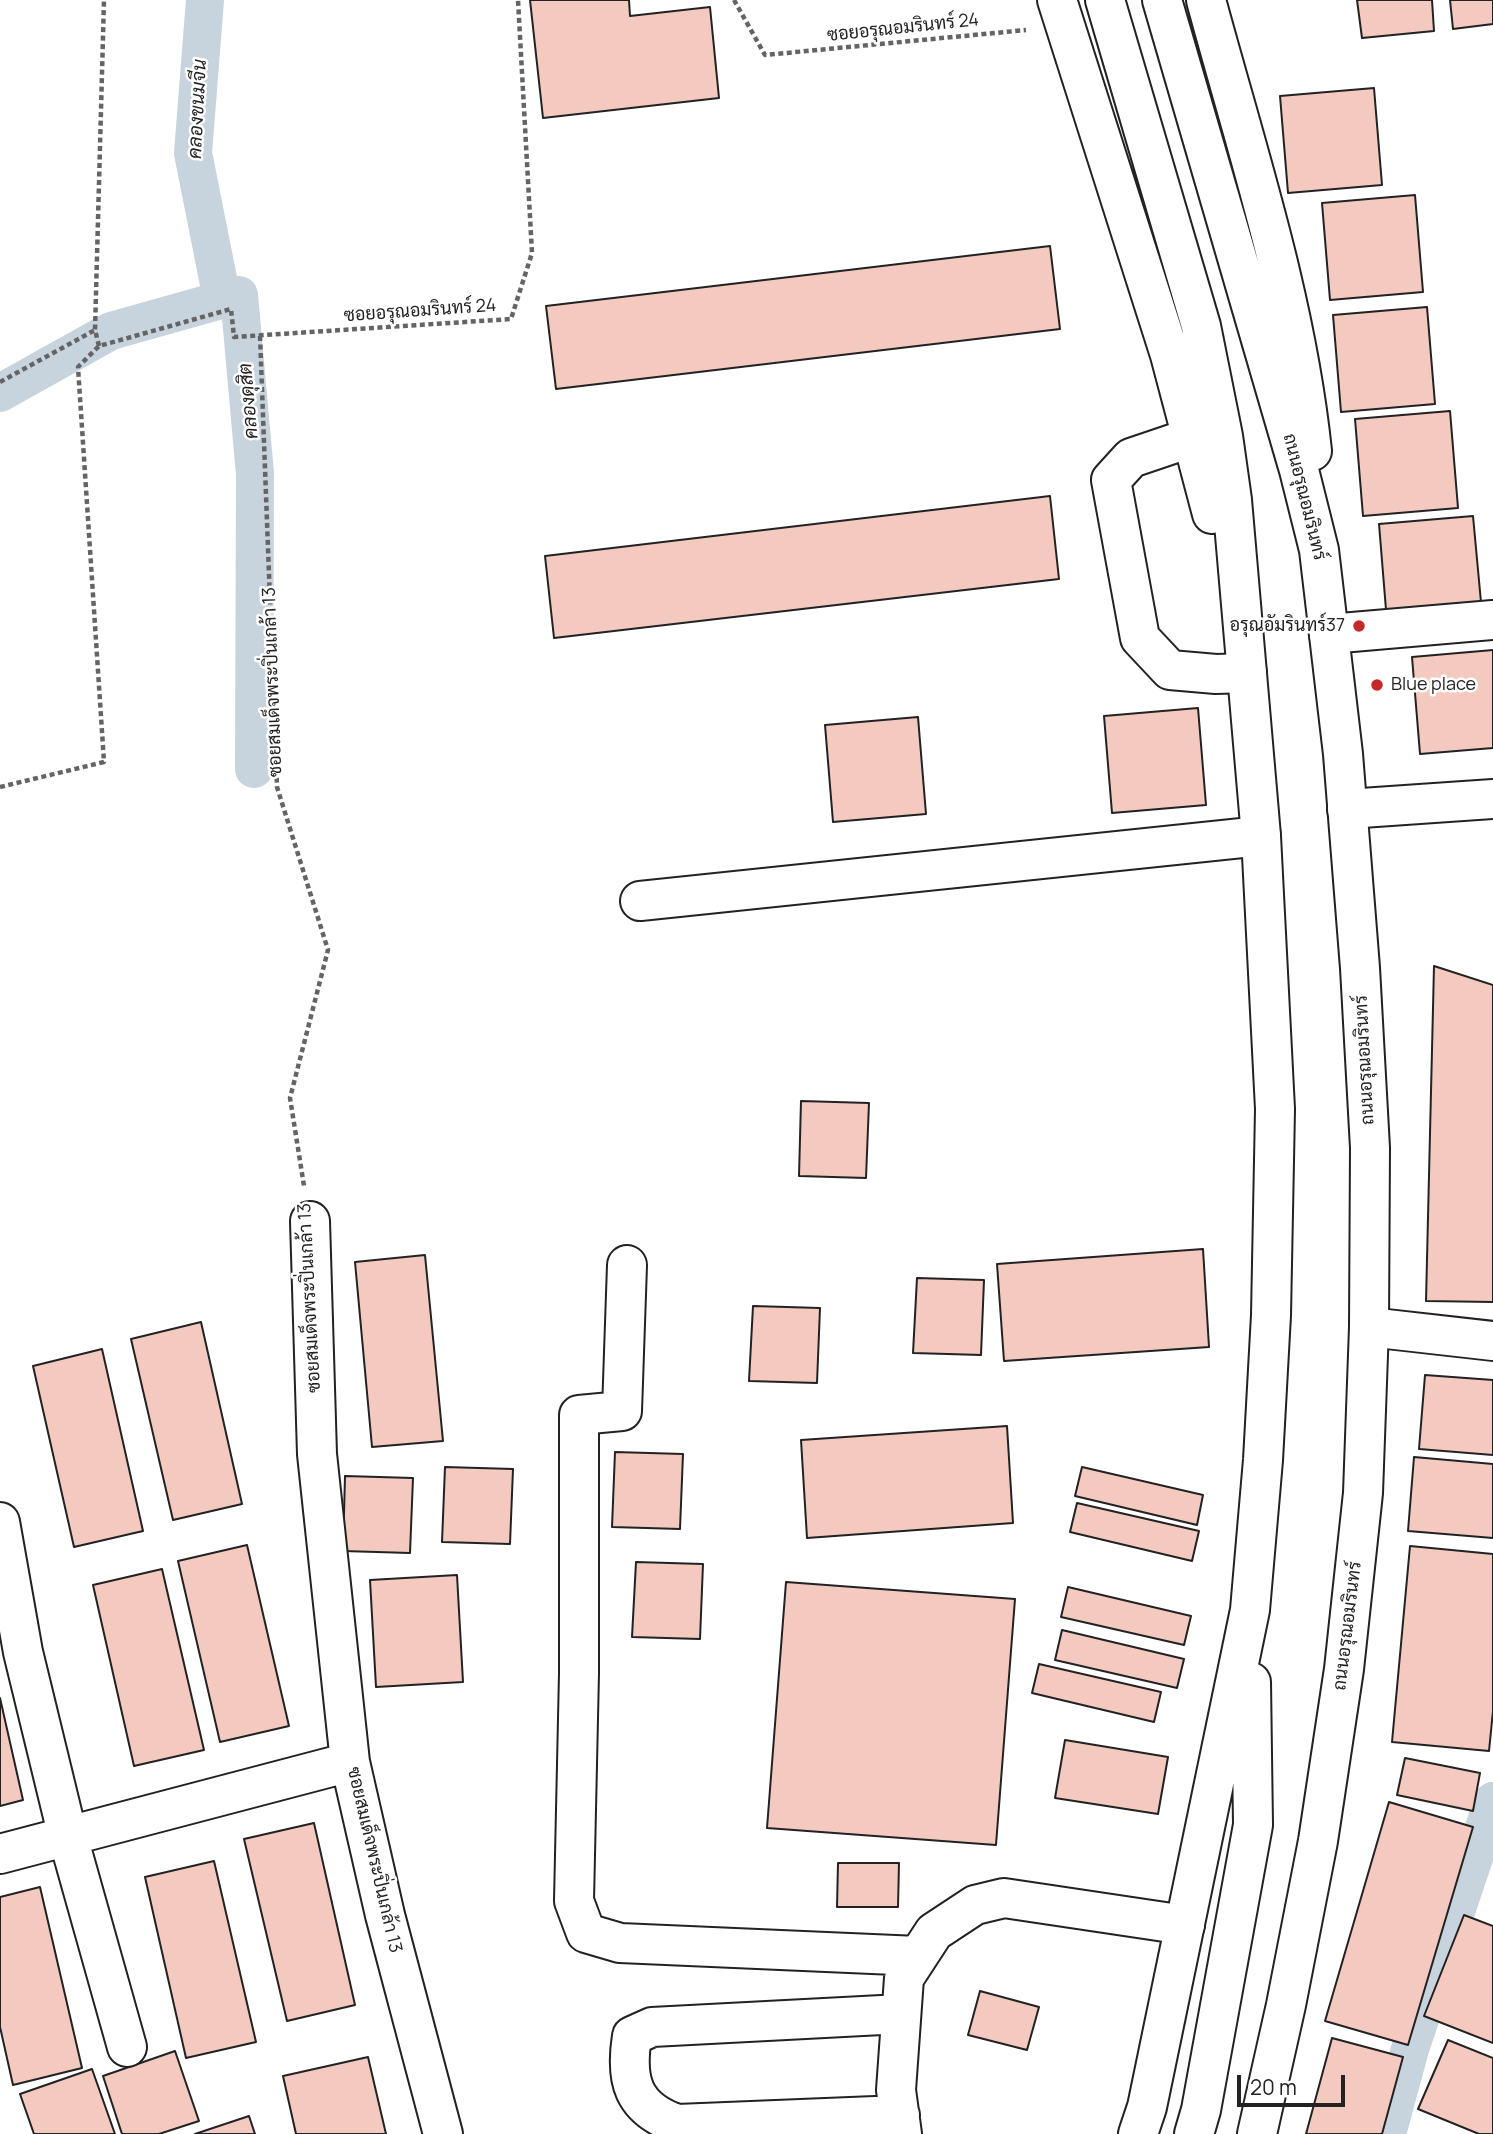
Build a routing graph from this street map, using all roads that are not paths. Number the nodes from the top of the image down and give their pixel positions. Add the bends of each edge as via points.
1 (1105, 0) edge
2 (1162, 0) edge
3 (1206, 0) edge
4 (1061, 13) edge
5 (1194, 437) junction
6 (1319, 550) junction
7 (1493, 620) edge
8 (1329, 634) junction
9 (1246, 659) junction
10 (1493, 799) edge
11 (1347, 809) junction
12 (1261, 836) junction
13 (640, 901) dead end
14 (310, 1221) road end
15 (627, 1265) dead end
16 (1369, 1327) junction
17 (1493, 1341) edge
18 (0, 1522) edge
19 (1250, 1610) junction
20 (350, 1762) junction
21 (68, 1838) junction
22 (0, 1854) edge
23 (1185, 1925) junction
24 (918, 1956) junction
25 (901, 2014) junction
26 (127, 2047) dead end
27 (1198, 2122) edge
28 (901, 2124) edge
29 (443, 2134) edge
30 (1139, 2134) edge
31 (1257, 2134) edge

1 - 9 main road via 1213,376 1232,500
2 - 6 main road, ถนนอรุณอมรินทร์
3 - 6 main road via 1295,337 1306,398
4 - 5 main road
5 - 9 main road
5 - 9 main road via 1131,458 1111,480 1140,638 1170,670 1216,674
6 - 8 main road, ถนนอรุณอมรินทร์
7 - 8 main road
8 - 11 main road, ถนนอรุณอมรินทร์
9 - 12 main road
10 - 11 main road
11 - 16 main road, ถนนอรุณอมรินทร์ via 1370,1148
12 - 13 main road
12 - 19 main road via 1275,1109 1271,1315
14 - 20 main road, ซอยสมเด็จพระปิ่นเกล้า 13 via 317,1454
15 - 24 main road via 622,1410 579,1415 574,1901 586,1933 620,1943
16 - 17 main road
16 - 31 main road, ถนนอรุณอมรินทร์ via 1363,1493 1344,1669 1318,1842
18 - 21 main road via 23,1651
19 - 23 main road
19 - 27 main road via 1253,1825
20 - 21 main road
20 - 29 main road, ซอยสมเด็จพระปิ่นเกล้า 13
21 - 22 main road
21 - 26 main road
23 - 24 main road via 1004,1898 975,1905 934,1932
23 - 30 main road
24 - 25 main road via 904,1978
25 - 28 main road via 896,2090
25 - 28 main road via 652,2027 632,2036 628,2060 636,2095 658,2117 677,2124

